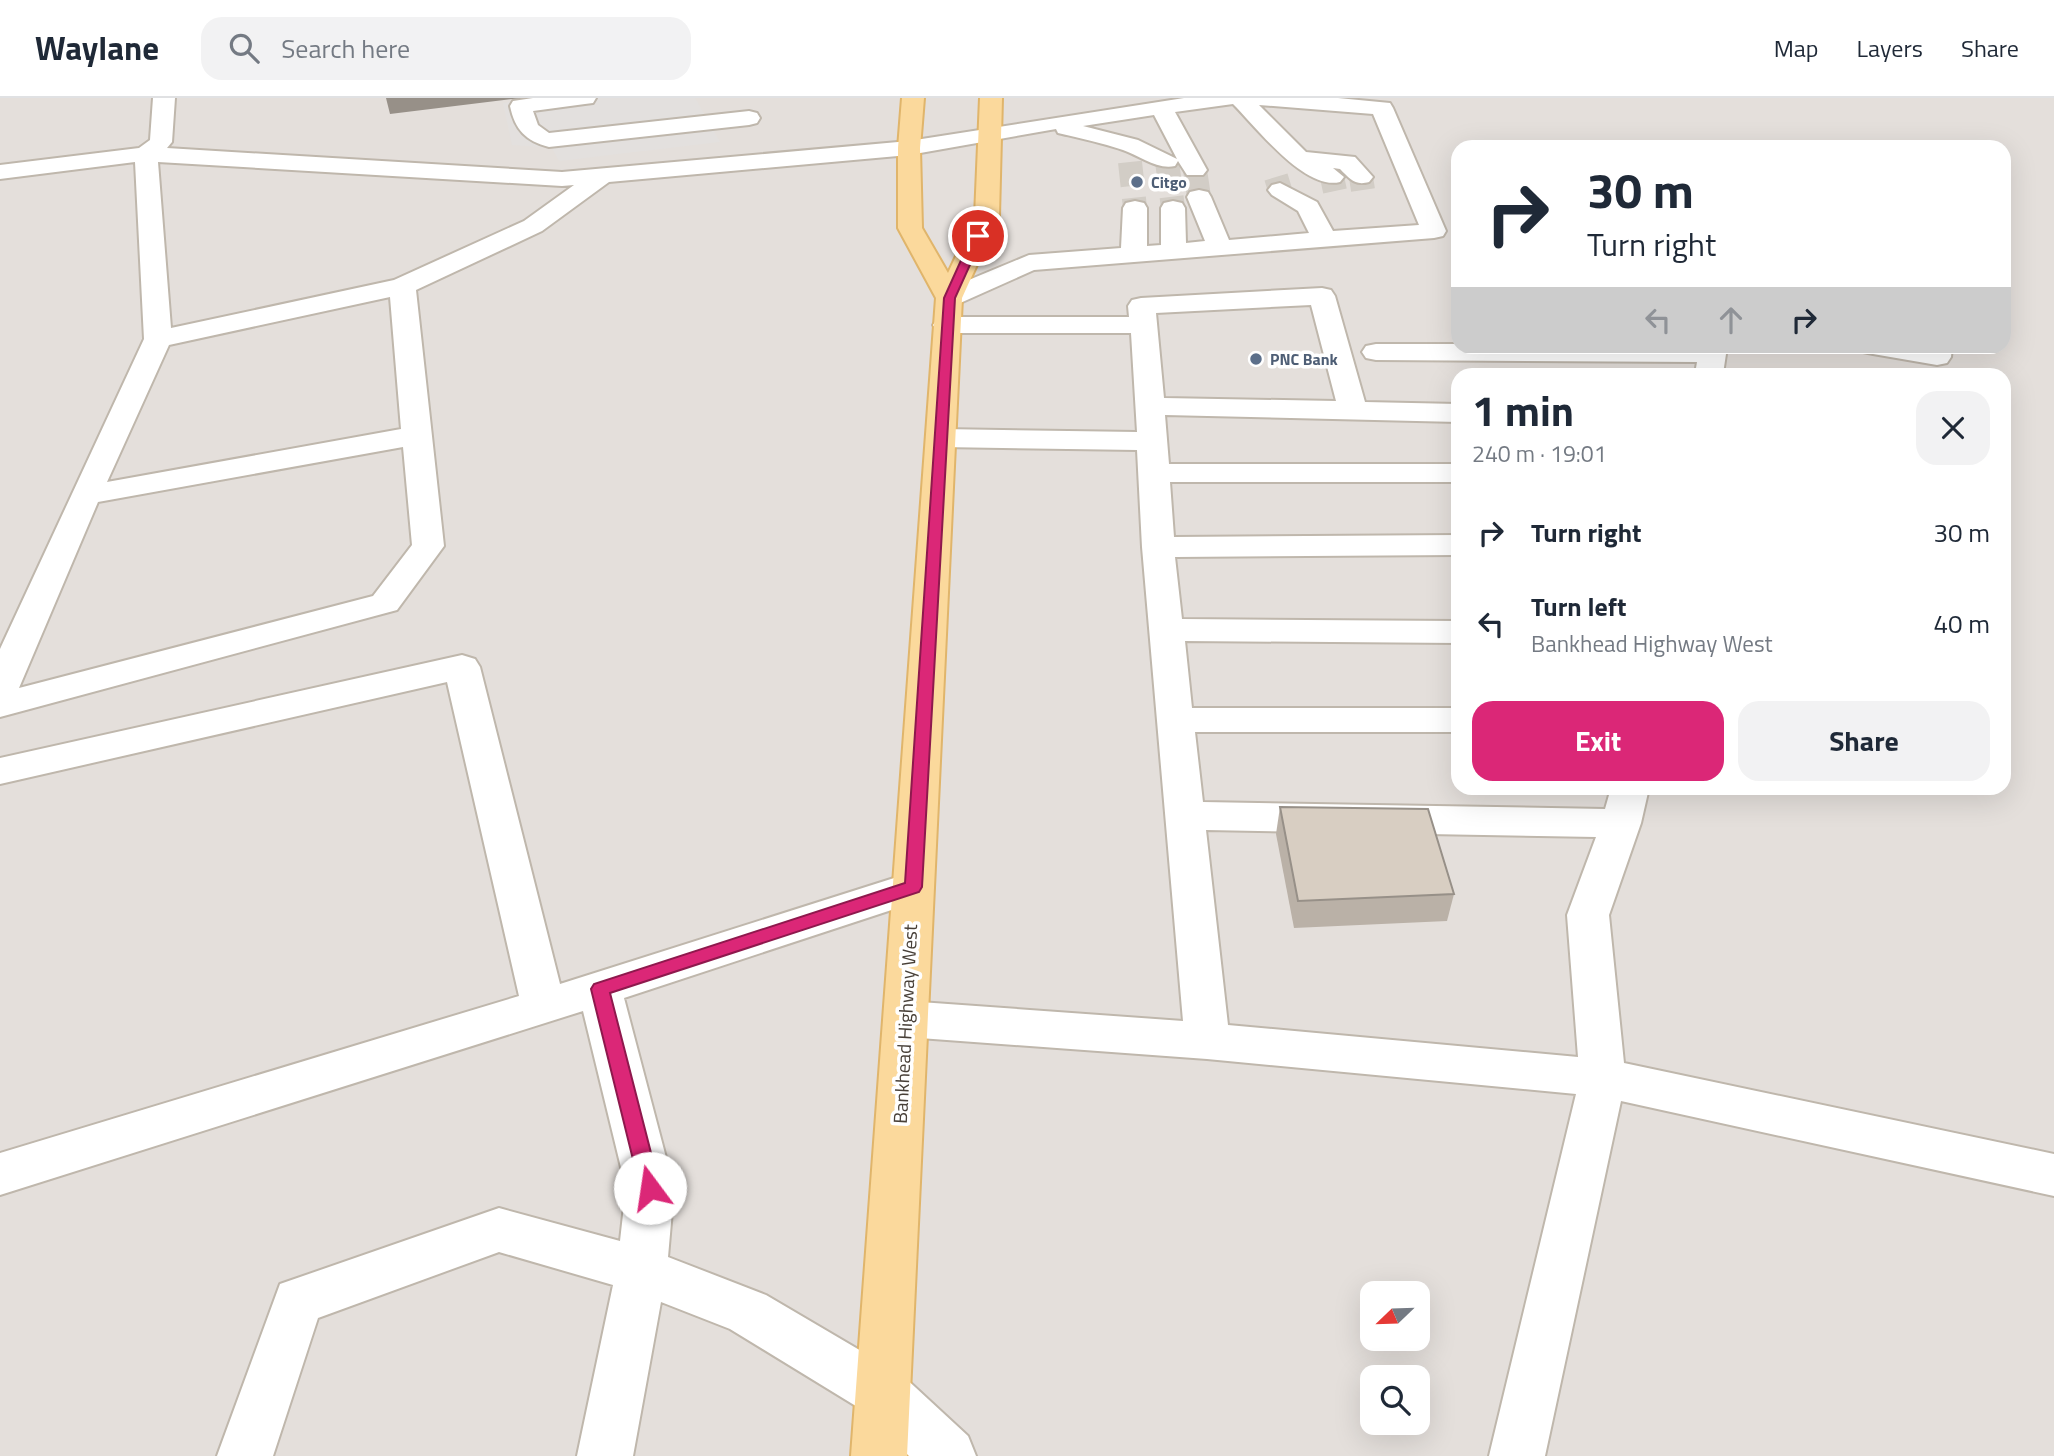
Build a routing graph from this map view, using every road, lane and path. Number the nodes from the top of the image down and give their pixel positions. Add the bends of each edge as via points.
1 (164, 98) edge
2 (585, 98) edge
3 (736, 98) edge
4 (913, 98) edge
5 (991, 98) edge
6 (1230, 98) edge
7 (1240, 98) edge
8 (1254, 98) edge
9 (1162, 107) junction
10 (749, 118) junction
11 (1051, 123) junction
12 (990, 135) junction
13 (909, 148) junction
14 (145, 154) junction
15 (772, 158) junction
16 (1167, 161) dead end
17 (1195, 170) tunnel mouth
18 (0, 172) edge
19 (605, 174) junction
20 (1331, 187) junction
21 (1199, 197) tunnel mouth
22 (1135, 208) tunnel mouth
23 (1173, 208) tunnel mouth
24 (1325, 240) junction
25 (1220, 248) junction
26 (1174, 252) junction
27 (1134, 255) junction
28 (402, 286) junction
29 (948, 311) junction
30 (1144, 325) junction
31 (158, 339) junction
32 (1376, 352) dead end
33 (1728, 354) edge
34 (1920, 354) edge
35 (1937, 354) edge
36 (1711, 364) edge
37 (1353, 411) junction
38 (1451, 413) edge
39 (417, 435) junction
40 (941, 438) junction
41 (1152, 440) junction
42 (1451, 472) edge
43 (85, 495) junction
44 (1451, 545) edge
45 (1158, 547) junction
46 (1168, 630) junction
47 (1451, 632) edge
48 (0, 689) edge
49 (0, 705) edge
50 (1177, 720) junction
51 (1451, 720) edge
52 (0, 771) edge
53 (1626, 805) edge
54 (1186, 816) junction
55 (913, 887) junction
56 (600, 989) junction
57 (543, 1006) junction
58 (906, 1019) junction
59 (1207, 1041) junction
60 (1603, 1078) junction
61 (0, 1174) edge
62 (2054, 1175) edge
63 (642, 1270) junction
64 (883, 1393) junction
65 (245, 1456) edge
66 (605, 1456) edge
67 (878, 1456) edge
68 (948, 1456) edge
69 (1517, 1456) edge

1 - 14 street via 161,142
2 - 10 street via 521,106 524,124 542,139 563,140
3 - 10 street
4 - 13 main road
5 - 12 main road, Bankhead Highway West
6 - 9 street
7 - 20 street
8 - 24 street via 1382,108 1434,231
9 - 11 street
9 - 17 street
10 - 15 street
11 - 12 street
11 - 16 street via 1131,154
12 - 13 street
12 - 29 main road, Bankhead Highway West via 987,216
13 - 15 street
13 - 29 main road via 910,228
14 - 18 street
14 - 19 street via 562,179
14 - 31 street
15 - 19 street
19 - 28 street via 533,226
20 - 20 street via 1278,184
20 - 24 street
21 - 25 street
22 - 27 street
23 - 26 street
24 - 25 street
25 - 26 street
26 - 27 street
27 - 29 street via 1029,263
28 - 31 street
28 - 39 street
29 - 30 street
29 - 40 main road, Bankhead Highway West
30 - 37 street via 1142,306 1322,296
30 - 41 street
31 - 43 street
32 - 36 street
33 - 36 street
34 - 35 street
37 - 38 street
37 - 41 street
39 - 43 street
39 - 49 street via 428,546 386,603
40 - 41 street
40 - 55 main road, Bankhead Highway West
41 - 42 street
41 - 45 street
43 - 48 street
44 - 45 street
45 - 46 street
46 - 47 street
46 - 50 street
50 - 51 street
50 - 54 street
52 - 57 street via 462,667
53 - 54 street
53 - 60 street via 1588,915
54 - 59 street
55 - 56 street
55 - 58 main road, Bankhead Highway West
56 - 57 street
56 - 63 street via 650,1188
57 - 61 street
58 - 59 street
58 - 64 main road, Bankhead Highway West
59 - 60 street
60 - 62 street
60 - 69 street
63 - 64 street via 748,1312
63 - 65 street via 499,1230 299,1301
63 - 66 street
64 - 67 main road, Bankhead Highway West
64 - 68 street

